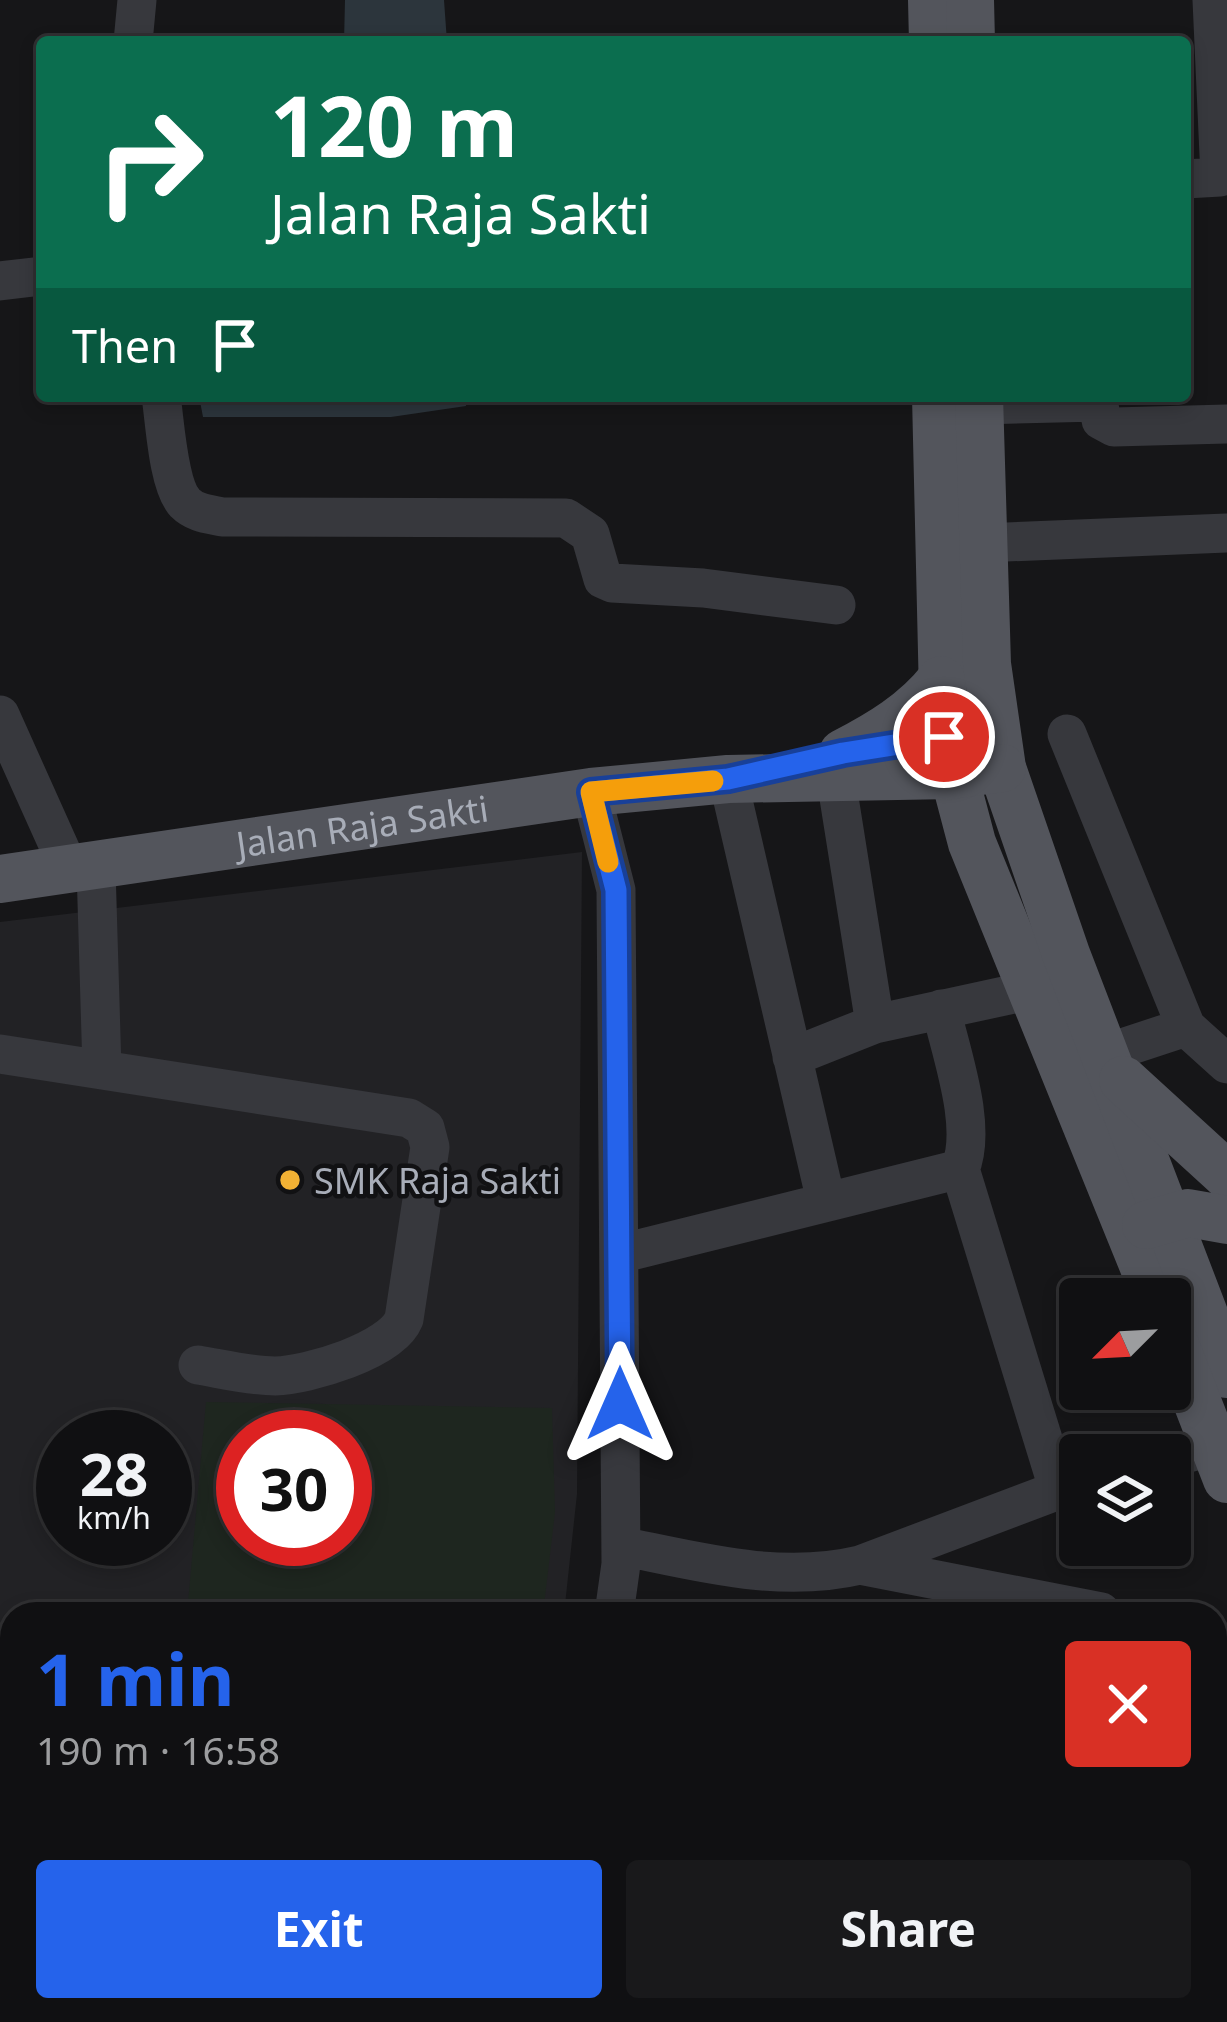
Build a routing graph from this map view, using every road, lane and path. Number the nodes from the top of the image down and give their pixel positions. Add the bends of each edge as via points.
1 (137, 0) edge
2 (932, 0) edge
3 (970, 0) edge
4 (1212, 0) edge
5 (134, 36) edge
6 (932, 36) edge
7 (970, 36) edge
8 (1211, 178) edge
9 (36, 277) edge
10 (0, 281) edge
11 (162, 402) edge
12 (964, 402) edge
13 (964, 402) edge
14 (1098, 402) edge
15 (1227, 424) edge
16 (1227, 533) edge
17 (982, 543) junction
18 (836, 604) dead end
19 (940, 680) junction
20 (0, 715) edge
21 (1067, 734) dead end
22 (998, 748) junction
23 (948, 756) junction
24 (844, 770) junction
25 (728, 779) junction
26 (591, 792) junction
27 (972, 843) junction
28 (83, 870) junction
29 (0, 879) edge
30 (1032, 990) junction
31 (941, 1009) junction
32 (875, 1024) junction
33 (1186, 1028) junction
34 (0, 1054) edge
35 (1223, 1056) edge
36 (792, 1057) junction
37 (1111, 1063) junction
38 (102, 1070) junction
39 (960, 1168) junction
40 (1227, 1175) edge
41 (826, 1201) junction
42 (1227, 1220) edge
43 (1168, 1252) edge
44 (619, 1254) junction
45 (198, 1365) dead end
46 (1227, 1374) edge
47 (1191, 1410) edge
48 (1059, 1456) edge
49 (1204, 1461) edge
50 (1059, 1489) edge
51 (621, 1546) junction
52 (860, 1565) junction
53 (615, 1602) edge
54 (1050, 1602) edge

1 - 5 street
2 - 6 main road
3 - 7 main road
4 - 8 street
9 - 10 street
11 - 18 street via 174,481 197,512 566,518 590,535 602,579 612,584
12 - 17 main road
13 - 19 main road
14 - 15 street via 1100,420 1114,427
16 - 17 street
17 - 22 main road
19 - 23 main road
19 - 24 main road
20 - 28 street
21 - 33 street
22 - 23 main road, Jalan Raja Sakti
22 - 37 main road
23 - 24 main road, Jalan Raja Sakti
23 - 27 main road
24 - 25 main road, Jalan Raja Sakti
24 - 27 main road via 892,788
24 - 32 street
25 - 26 main road, Jalan Raja Sakti
25 - 36 street
26 - 28 main road, Jalan Raja Sakti
26 - 44 street via 616,890
27 - 30 main road
28 - 29 main road, Jalan Raja Sakti
28 - 38 street
30 - 31 street
30 - 43 main road
31 - 32 street
31 - 39 street via 966,1122
32 - 36 street
33 - 35 street
33 - 37 street
34 - 38 street
36 - 41 street
37 - 40 main road
37 - 43 main road
38 - 45 street via 409,1118 429,1136 397,1333 344,1360 276,1376
39 - 41 street
39 - 48 street
41 - 44 street
42 - 43 main road via 1188,1213
43 - 46 main road
44 - 51 street
47 - 49 main road
50 - 52 street
51 - 52 street via 738,1569 812,1574
51 - 53 street
52 - 54 street

